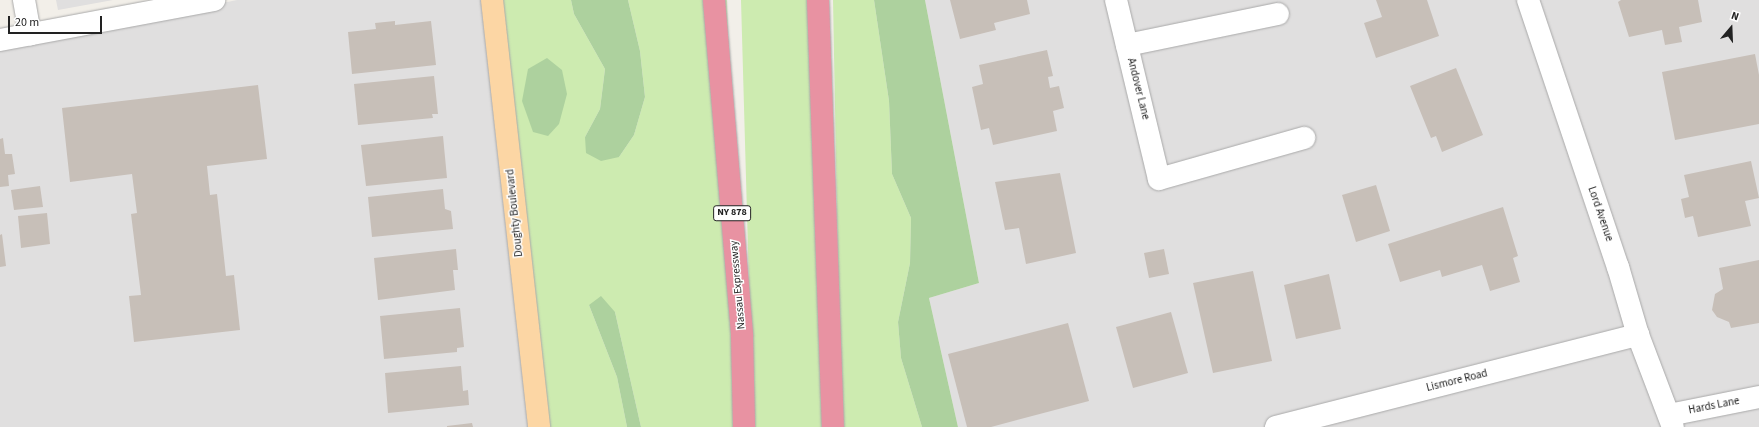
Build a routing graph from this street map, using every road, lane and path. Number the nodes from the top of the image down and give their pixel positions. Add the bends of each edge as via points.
1 (24, 0) edge
2 (214, 0) edge
3 (492, 0) edge
4 (714, 0) edge
5 (818, 0) edge
6 (1116, 0) edge
7 (1528, 0) edge
8 (1278, 14) dead end
9 (30, 34) junction
10 (0, 40) edge
11 (1127, 45) junction
12 (1304, 138) dead end
13 (1638, 335) junction
14 (1759, 397) edge
15 (1671, 421) edge
16 (538, 427) edge
17 (744, 427) edge
18 (833, 427) edge
19 (1276, 427) edge

1 - 9 street
2 - 9 street
3 - 16 main road, Doughty Boulevard
4 - 17 highway, Nassau Expressway / NY 878 via 742,336
5 - 18 highway
6 - 11 street, Andover Lane
7 - 13 street, Lord Avenue via 1618,267
8 - 11 street
9 - 10 street
11 - 12 street, Andover Lane via 1159,179
13 - 15 street, Lord Avenue
13 - 19 street, Lismore Road
14 - 15 street, Hards Lane

